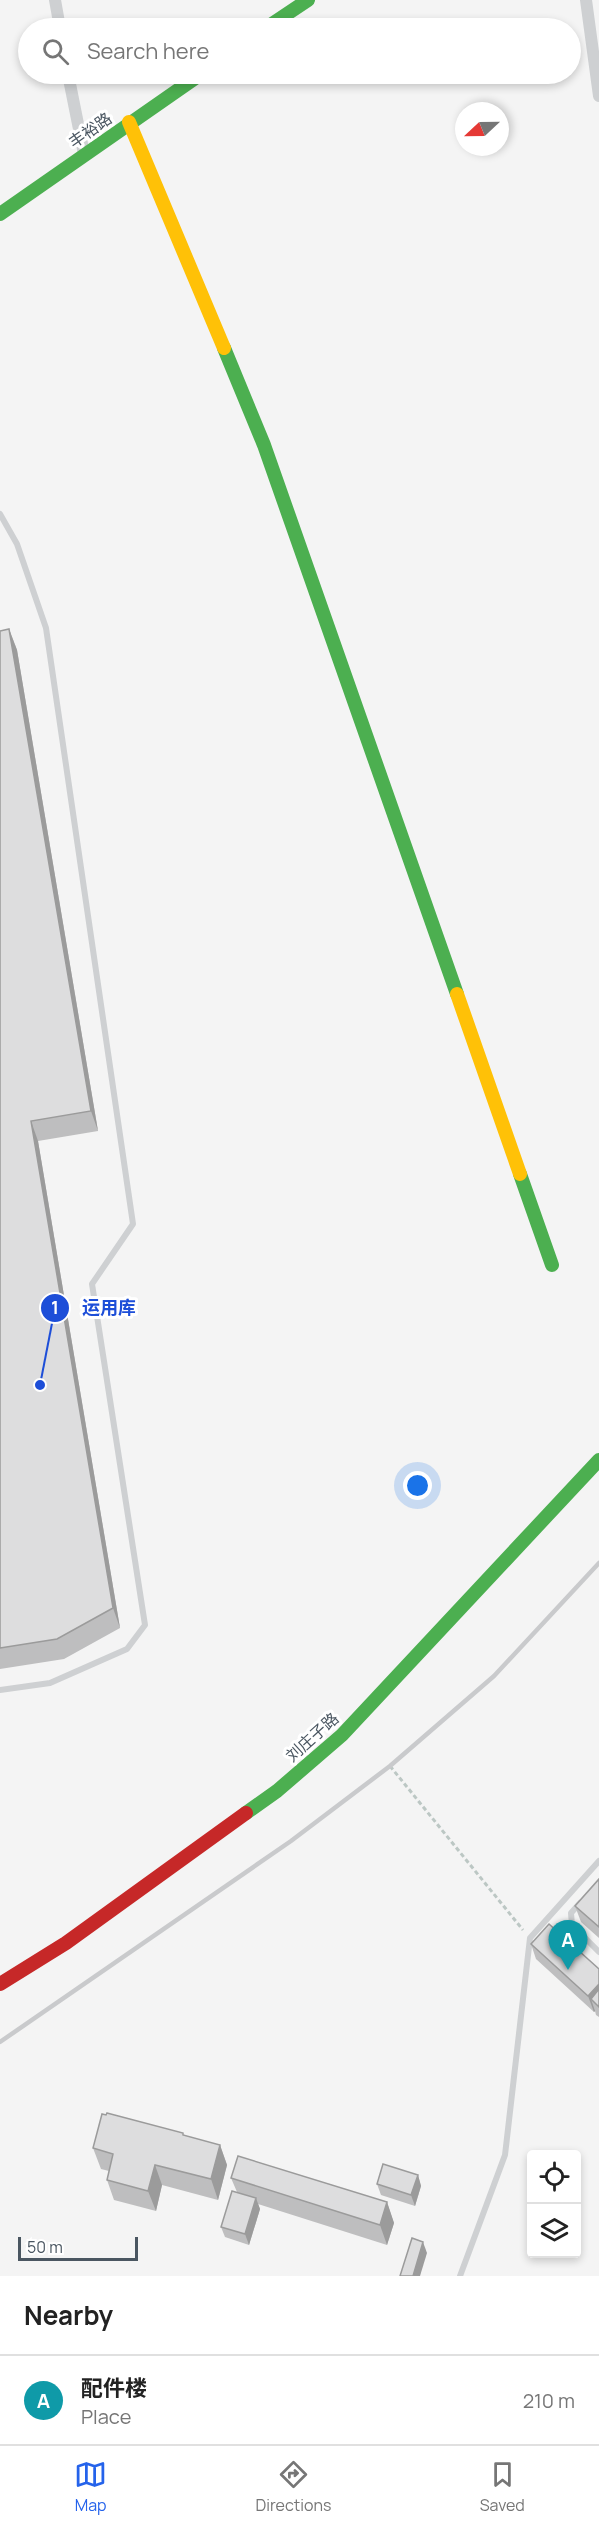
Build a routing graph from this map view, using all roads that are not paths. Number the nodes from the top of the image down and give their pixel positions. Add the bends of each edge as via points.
1 (55, 0) edge
2 (308, 0) edge
3 (586, 0) edge
4 (58, 18) edge
5 (281, 18) edge
6 (70, 84) edge
7 (186, 84) edge
8 (599, 96) edge
9 (129, 122) junction
10 (84, 154) junction
11 (0, 214) edge
12 (0, 514) edge
13 (552, 1265) dead end
14 (599, 1460) edge
15 (0, 1690) edge
16 (599, 1861) edge
17 (585, 1898) edge
18 (599, 1952) edge
19 (0, 1984) edge
20 (460, 2276) edge

1 - 4 street
2 - 5 street
3 - 8 street
6 - 10 street
7 - 9 street, 丰裕路
9 - 10 street, 丰裕路
9 - 13 street via 264,445
10 - 11 street, 丰裕路
12 - 15 lane via 17,544 46,628 133,1224 92,1284 145,1625 127,1648 50,1683
14 - 19 street, 刘庄子路 via 342,1735 277,1791 66,1943
16 - 20 lane via 530,1938 505,2155
17 - 18 lane via 571,1913 572,1925

